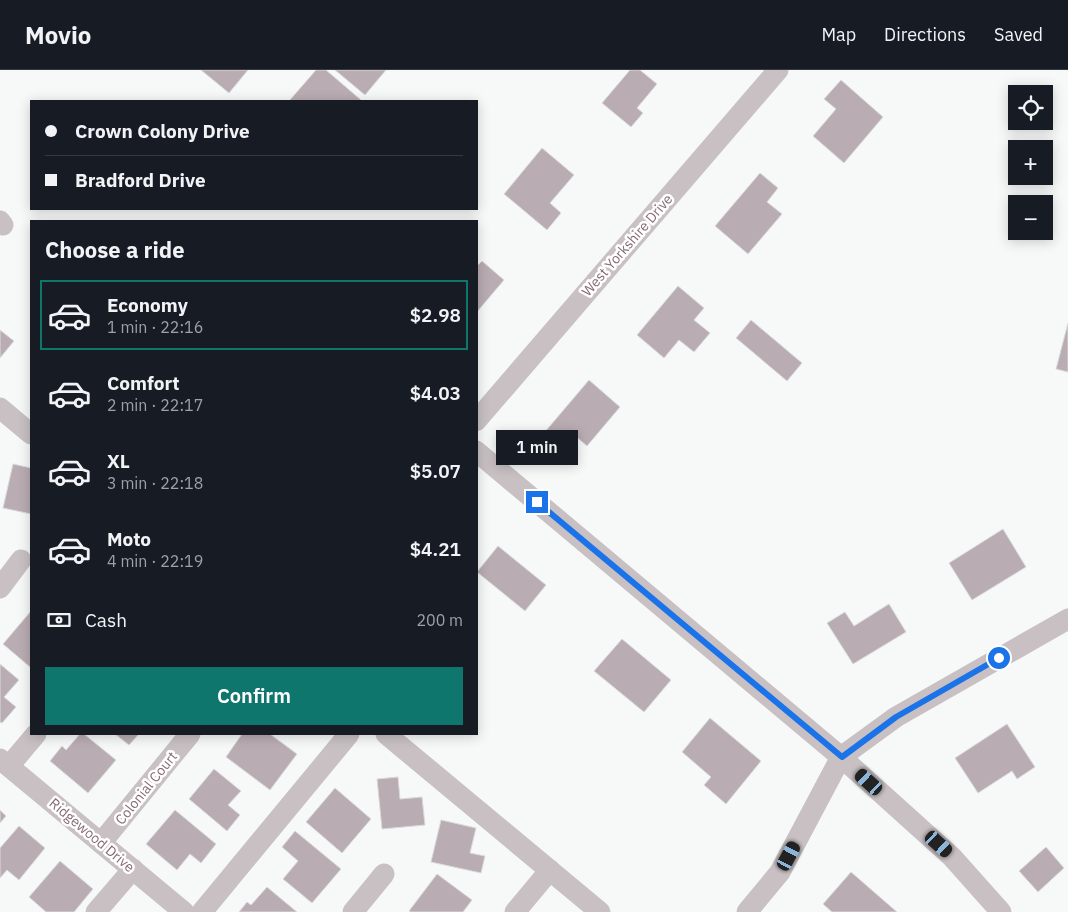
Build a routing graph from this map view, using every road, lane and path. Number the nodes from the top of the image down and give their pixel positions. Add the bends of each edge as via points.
1 (778, 70) edge
2 (0, 408) edge
3 (478, 418) edge
4 (30, 433) edge
5 (478, 453) edge
6 (22, 560) dead end
7 (0, 588) edge
8 (1068, 619) edge
9 (35, 735) edge
10 (189, 735) edge
11 (348, 735) edge
12 (387, 735) edge
13 (842, 757) junction
14 (4, 763) edge
15 (101, 842) junction
16 (133, 869) junction
17 (550, 870) junction
18 (384, 874) dead end
19 (96, 912) edge
20 (184, 912) edge
21 (202, 912) edge
22 (353, 912) edge
23 (515, 912) edge
24 (600, 912) edge
25 (747, 912) edge
26 (1001, 912) edge

1 - 3 street, West Yorkshire Drive
2 - 4 street
5 - 13 street
6 - 7 street
8 - 13 street via 896,717
9 - 14 street
10 - 15 street, Colonial Court
11 - 21 street
12 - 17 street
13 - 25 street via 780,872
13 - 26 street via 952,857
14 - 15 street, Ridgewood Drive
15 - 16 street, Ridgewood Drive
16 - 19 street
16 - 20 street, Ridgewood Drive
17 - 23 street
17 - 24 street
18 - 22 street

